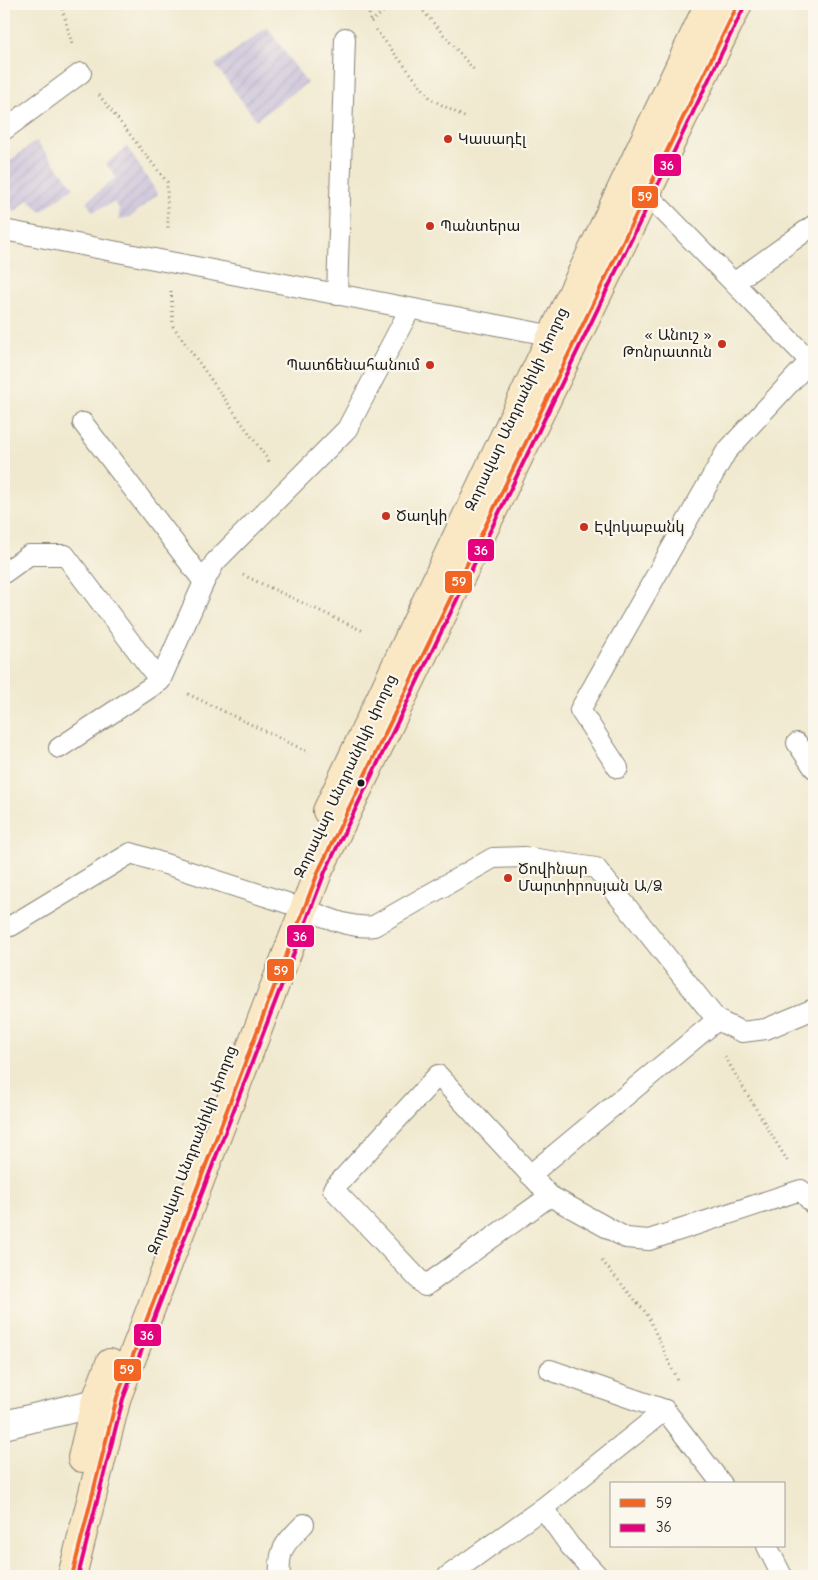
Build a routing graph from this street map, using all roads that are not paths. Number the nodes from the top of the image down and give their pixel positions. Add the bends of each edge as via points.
1 (709, 4) edge
2 (738, 4) edge
3 (345, 38) dead end
4 (81, 73) dead end
5 (4, 130) edge
6 (645, 192) junction
7 (814, 225) edge
8 (4, 230) edge
9 (735, 282) junction
10 (337, 295) junction
11 (410, 309) junction
12 (563, 338) junction
13 (812, 362) edge
14 (83, 423) dead end
15 (4, 573) edge
16 (204, 582) junction
17 (160, 681) junction
18 (797, 743) dead end
19 (58, 748) dead end
20 (618, 768) dead end
21 (814, 768) edge
22 (295, 906) junction
23 (4, 926) edge
24 (814, 1009) edge
25 (717, 1020) junction
26 (530, 1175) junction
27 (550, 1196) junction
28 (814, 1206) edge
29 (550, 1370) dead end
30 (106, 1400) junction
31 (665, 1410) junction
32 (4, 1424) edge
33 (720, 1482) edge
34 (543, 1508) junction
35 (304, 1524) dead end
36 (768, 1548) edge
37 (54, 1576) edge
38 (72, 1576) edge
39 (280, 1576) edge
40 (448, 1576) edge
41 (598, 1576) edge
42 (782, 1576) edge

1 - 12 main road, Զորավար Անդրանիկի փողոց
2 - 6 main road, Զորավար Անդրանիկի փողոց
3 - 10 lane
4 - 5 lane
6 - 9 lane
6 - 12 main road, Զորավար Անդրանիկի փողոց
7 - 9 lane
8 - 10 lane
9 - 13 lane
10 - 11 lane
11 - 12 lane
11 - 16 lane via 347,429 215,562
12 - 22 main road, Զորավար Անդրանիկի փողոց via 344,774
13 - 20 lane via 726,452 580,710
14 - 16 lane
15 - 17 lane via 29,555 65,555
16 - 17 lane
17 - 19 lane
18 - 21 lane
22 - 23 lane via 131,853 11,926
22 - 25 lane via 347,924 374,926 493,858 524,857 596,868
22 - 30 main road, Զորավար Անդրանիկի փողոց
24 - 25 lane via 766,1029 742,1032
25 - 26 lane
26 - 27 lane
26 - 27 lane via 438,1075 333,1189 426,1286
27 - 28 lane via 626,1238 649,1240 801,1190
29 - 31 lane
30 - 32 street
30 - 37 main road, Զորավար Անդրանիկի փողոց
30 - 38 main road, Զորավար Անդրանիկի փողոց
31 - 33 lane
31 - 34 lane
34 - 40 lane
34 - 41 lane via 570,1546
35 - 39 lane via 286,1542 278,1558
36 - 42 lane

